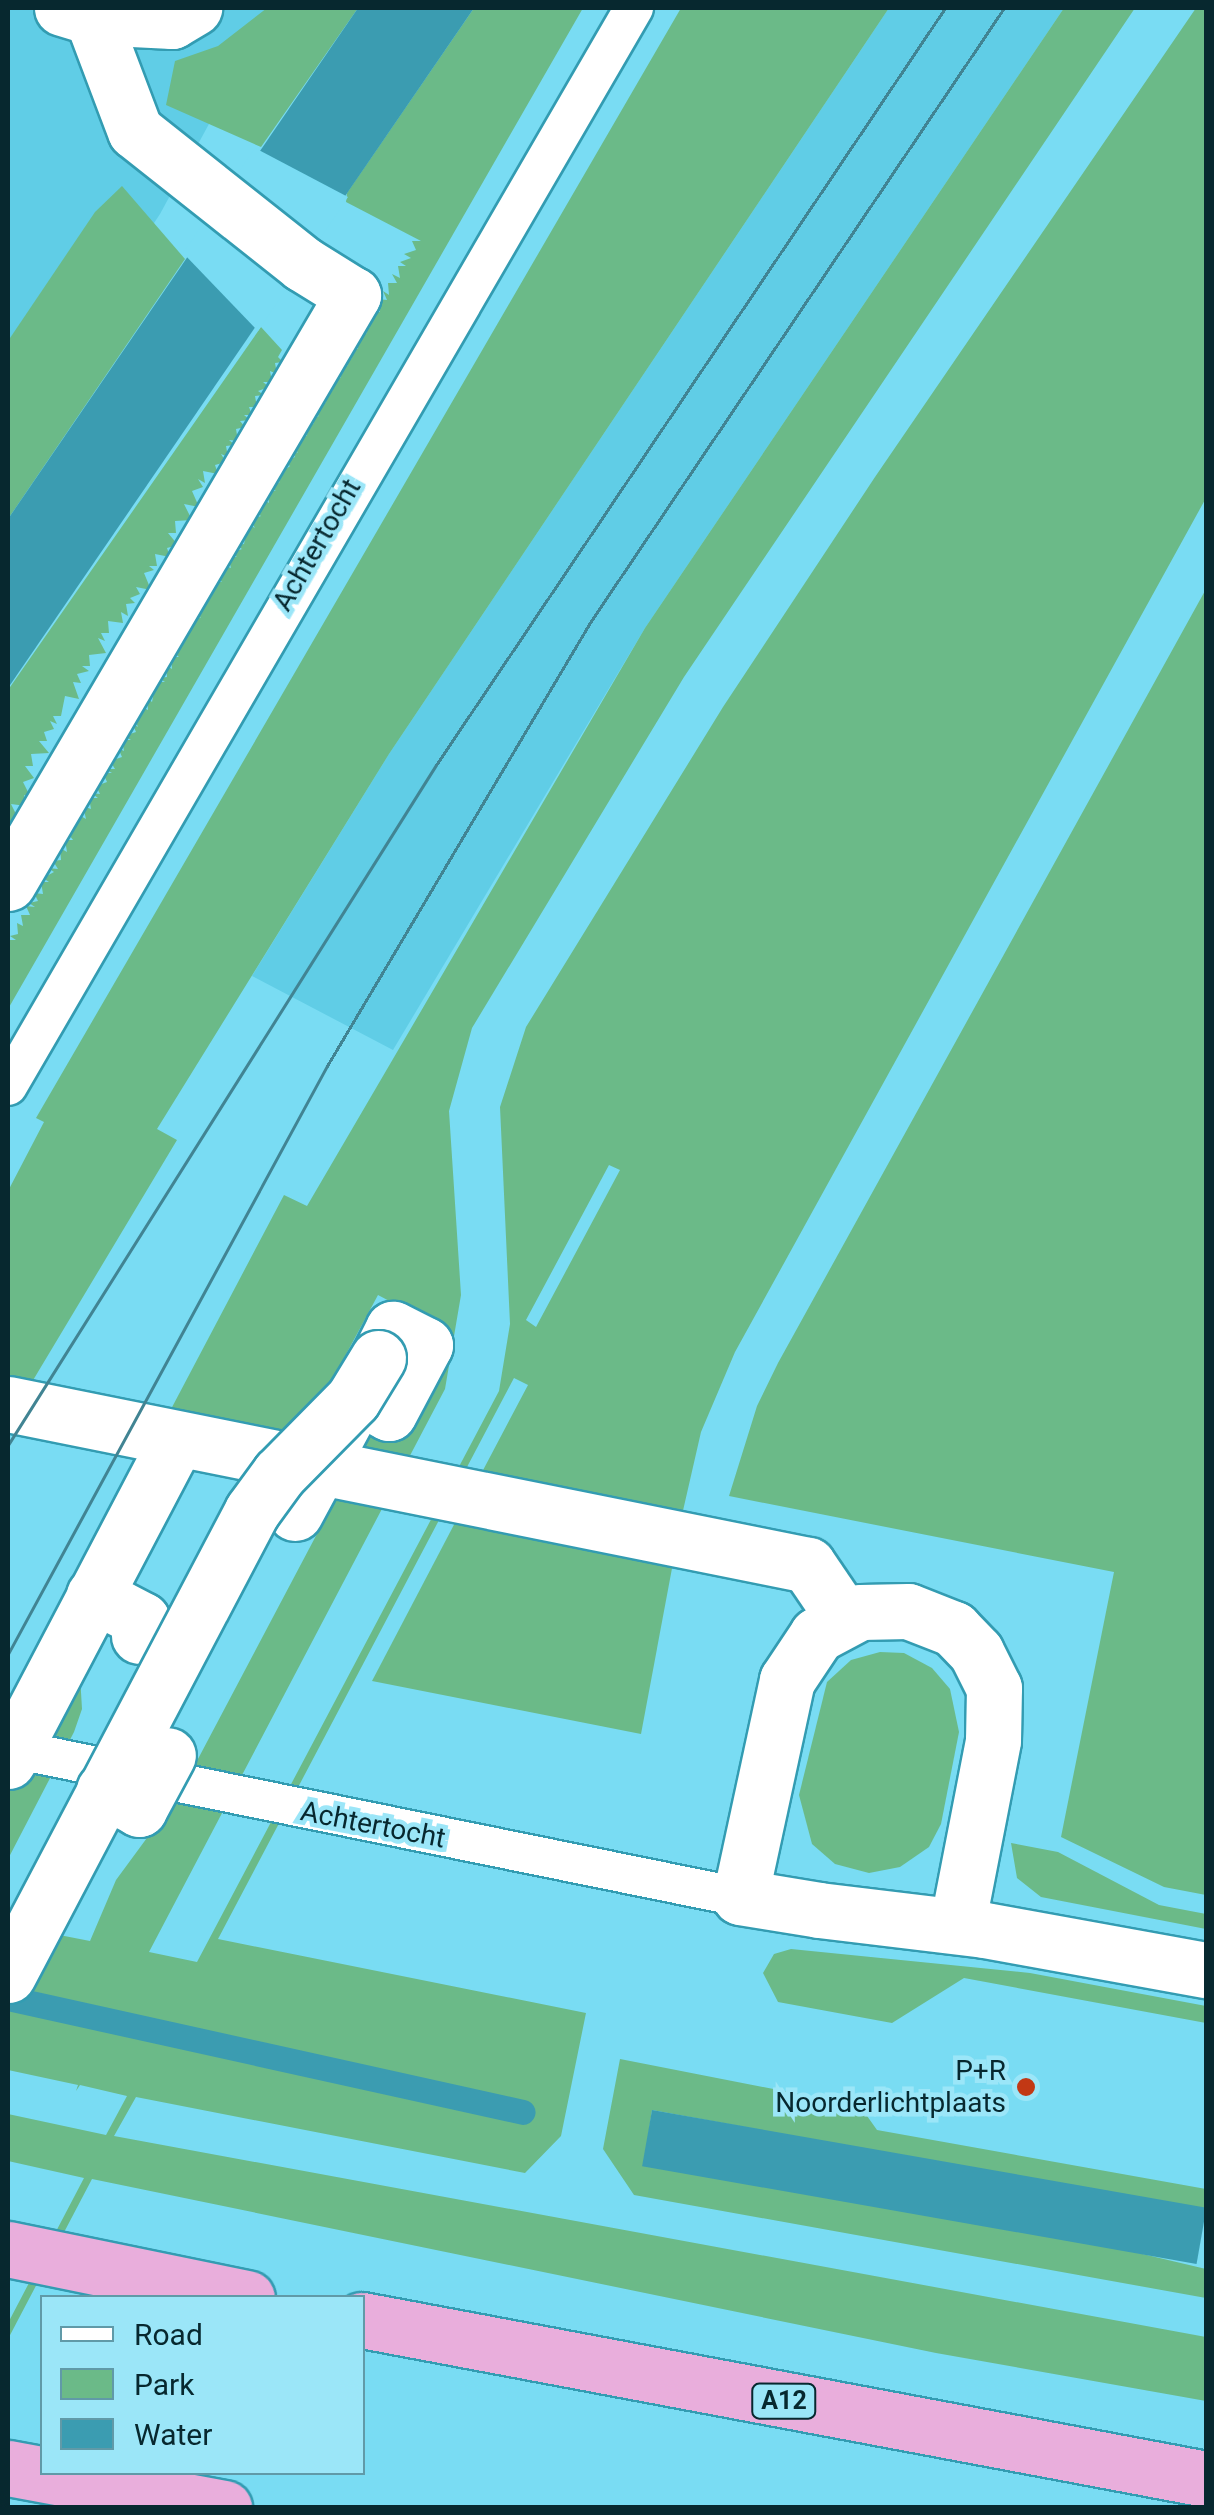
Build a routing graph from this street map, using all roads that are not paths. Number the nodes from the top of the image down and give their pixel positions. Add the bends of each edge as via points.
1 (194, 8) edge
2 (634, 8) edge
3 (75, 12) edge
4 (8, 882) edge
5 (8, 1086) edge
6 (8, 1404) edge
7 (178, 1439) junction
8 (308, 1490) junction
9 (94, 1595) junction
10 (844, 1618) junction
11 (139, 1636) dead end
12 (10, 1753) edge
13 (168, 1755) dead end
14 (104, 1790) junction
15 (740, 1897) junction
16 (957, 1926) junction
17 (1206, 1970) edge
18 (8, 1975) edge
19 (8, 2249) edge
20 (232, 2295) edge
21 (365, 2321) edge
22 (8, 2468) edge
23 (40, 2474) edge
24 (46, 2475) edge
25 (1206, 2479) edge
26 (224, 2508) edge

1 - 3 street via 172,20
2 - 5 lane, Achtertocht
3 - 4 street via 134,132 353,295
6 - 7 street
7 - 8 street
7 - 9 street
8 - 10 street via 808,1565
8 - 14 street, bridge via 358,1396 389,1413 425,1345 393,1328 353,1399 252,1511
9 - 11 street via 142,1620
9 - 12 street
10 - 15 street via 805,1647 787,1680
10 - 16 street via 893,1609 924,1615 954,1629 988,1670 995,1726
12 - 15 lane, Achtertocht
13 - 14 street, bridge via 140,1809
14 - 18 street, bridge
15 - 16 street
16 - 17 street
19 - 20 highway
21 - 25 highway, A12
22 - 23 highway
24 - 26 highway

